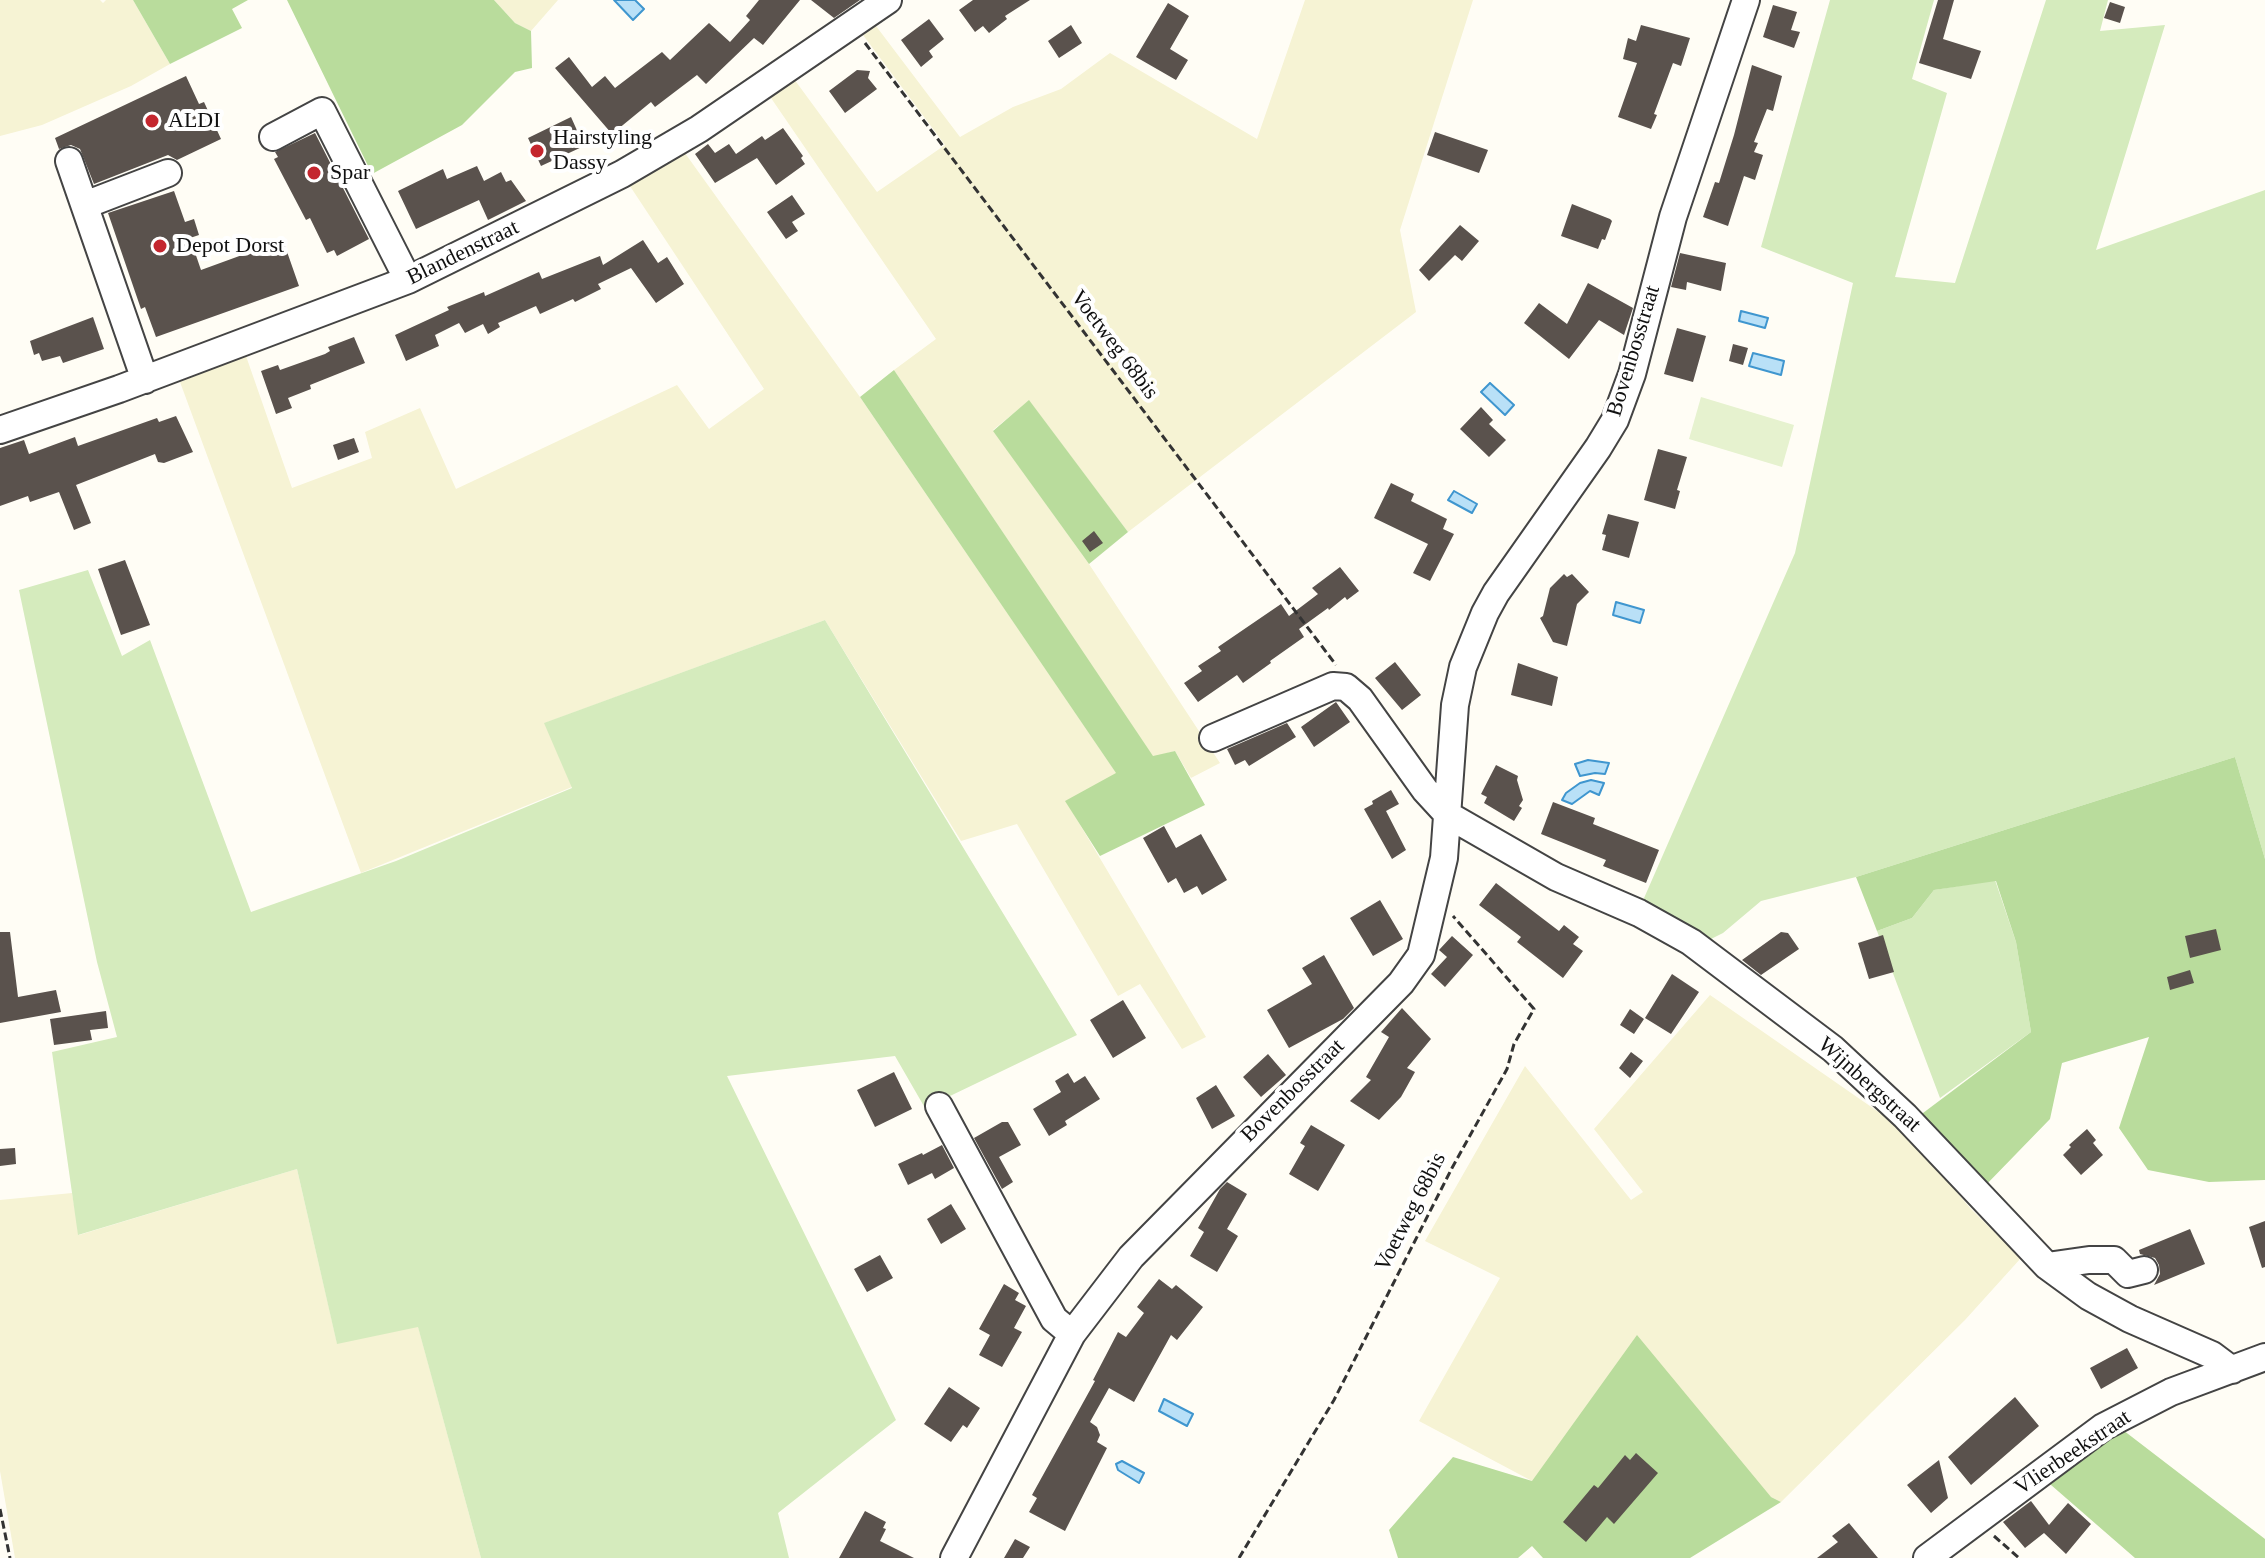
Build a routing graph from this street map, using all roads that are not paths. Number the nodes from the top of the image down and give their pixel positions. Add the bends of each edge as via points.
1 (888, 0) edge
2 (1746, 0) edge
3 (273, 137) dead end
4 (69, 161) dead end
5 (168, 173) dead end
6 (85, 205) junction
7 (408, 280) junction
8 (145, 380) junction
9 (0, 430) edge
10 (1213, 738) dead end
11 (1448, 815) junction
12 (939, 1106) dead end
13 (2047, 1266) junction
14 (2144, 1270) dead end
15 (1072, 1334) junction
16 (2265, 1357) edge
17 (2232, 1370) junction
18 (954, 1558) edge
19 (1927, 1558) edge

1 - 7 street, Blandenstraat via 699,129 622,174
2 - 11 street, Bovenbosstraat via 1673,217 1615,420 1496,593 1475,634 1455,705
3 - 7 street via 322,111
4 - 6 street
5 - 6 street
6 - 8 street
7 - 8 street, Blandenstraat
8 - 9 street, Blandenstraat
10 - 11 street via 1333,686 1346,687
11 - 13 street, Wijnbergstraat via 1556,877 1691,942 1843,1059 1905,1116
11 - 15 street, Bovenbosstraat via 1444,858 1421,955 1401,983 1131,1257
12 - 15 street via 1038,1292 1054,1319
13 - 14 street via 2114,1260 2128,1274
13 - 17 street, Wijnbergstraat via 2088,1296 2212,1355
15 - 18 street, Bovenbosstraat
16 - 17 street
17 - 19 street, Vlierbeekstraat via 2171,1392 2103,1427

